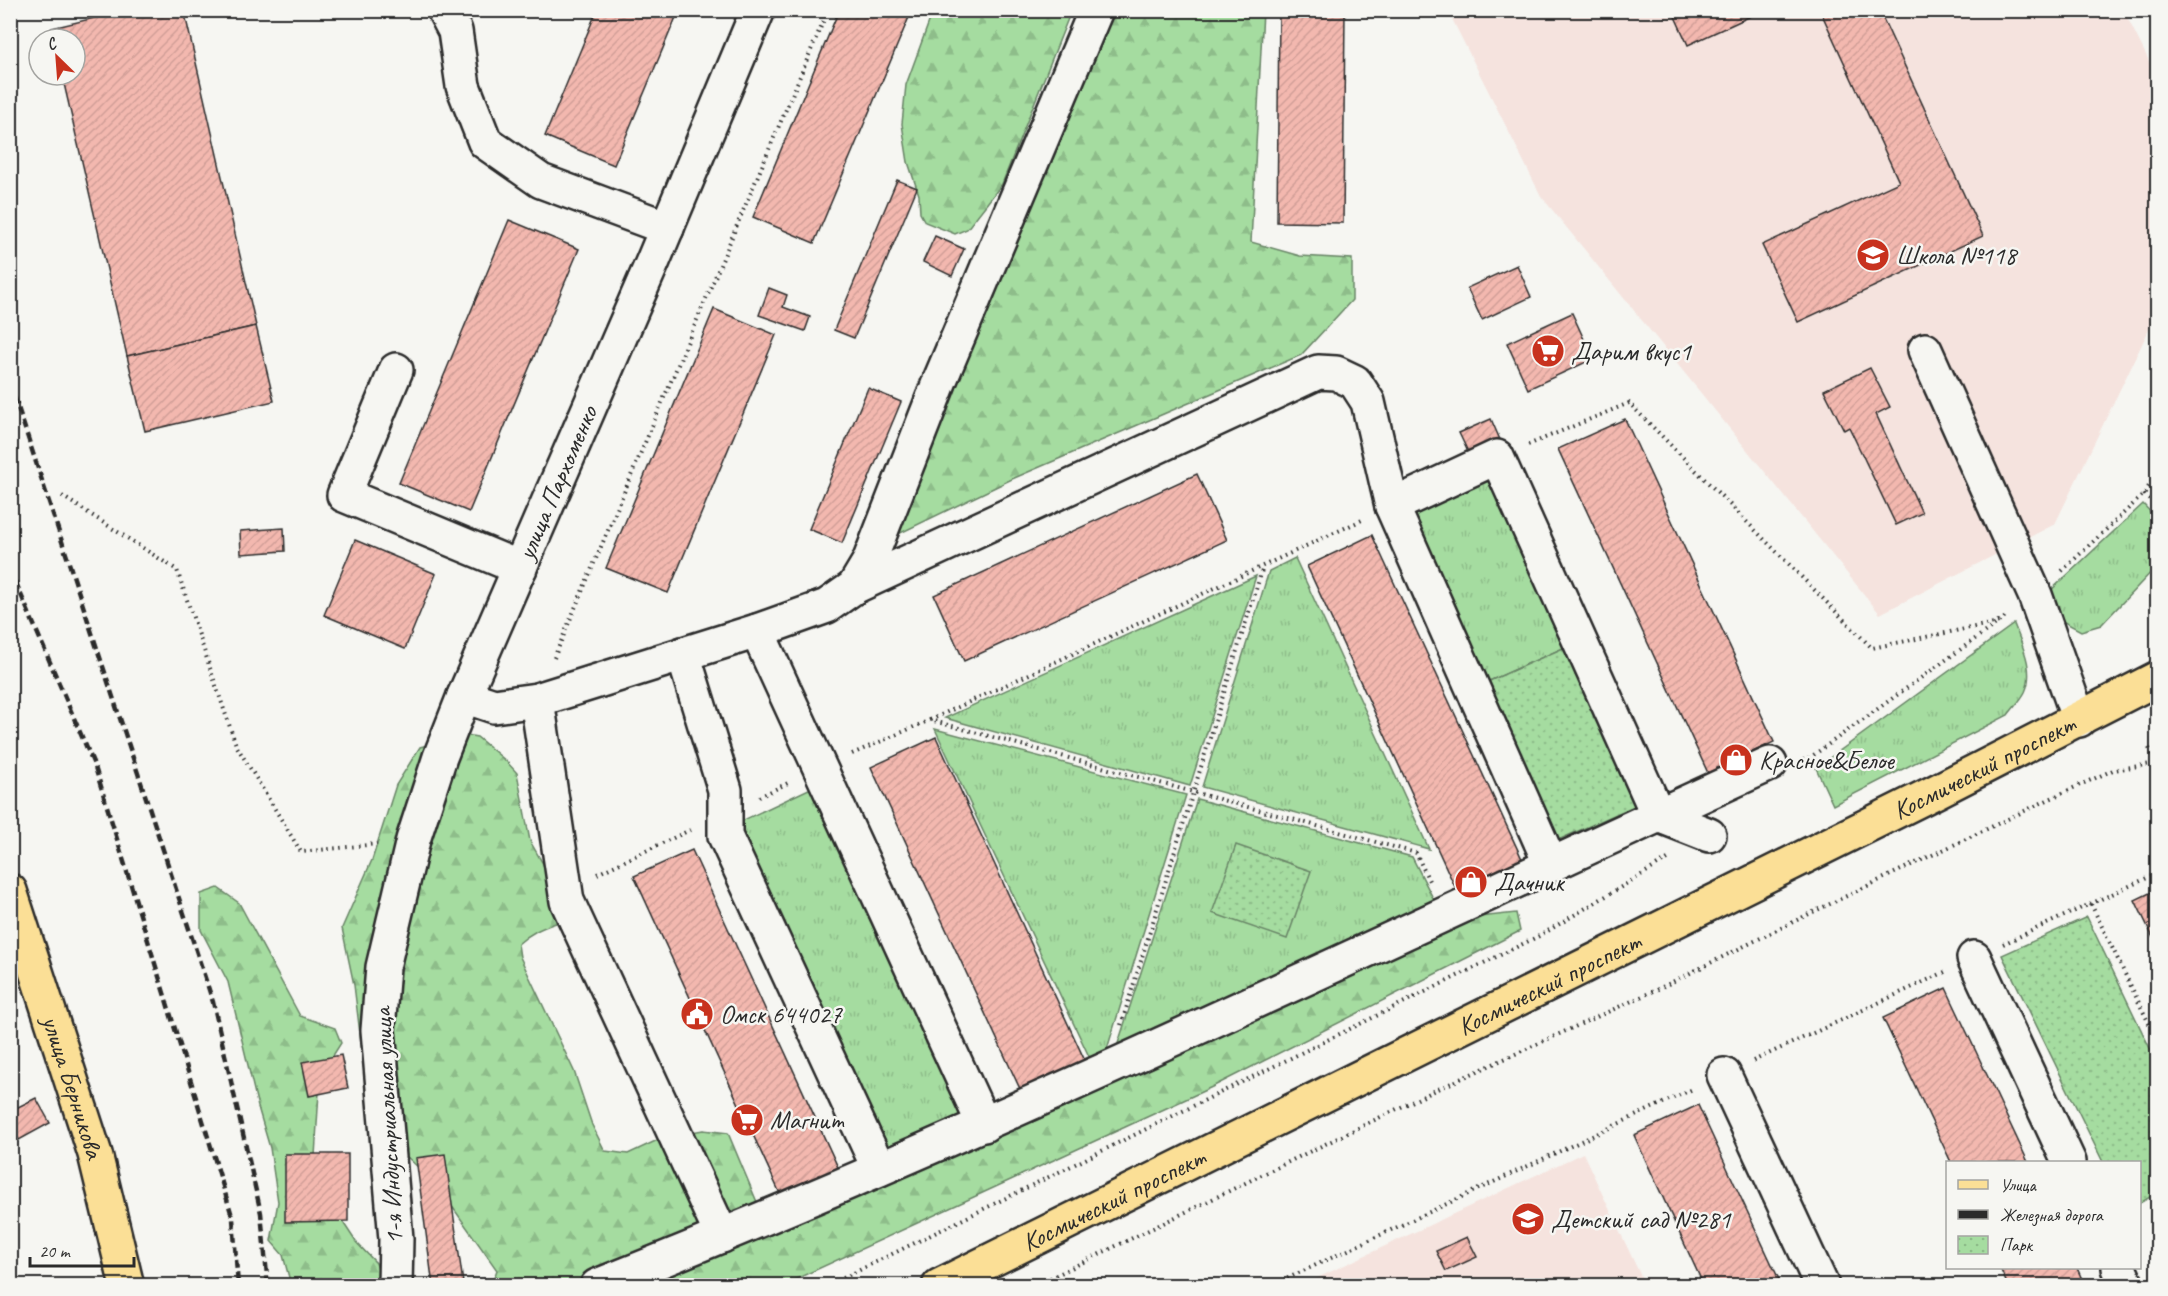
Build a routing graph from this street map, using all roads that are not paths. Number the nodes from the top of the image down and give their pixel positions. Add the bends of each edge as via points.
1 (444, 10) edge
2 (758, 10) edge
3 (1096, 10) edge
4 (667, 228) junction
5 (1925, 350) dead end
6 (396, 370) dead end
7 (1392, 506) junction
8 (520, 568) junction
9 (854, 587) junction
10 (757, 631) junction
11 (683, 654) junction
12 (2157, 678) edge
13 (464, 696) junction
14 (537, 700) junction
15 (2079, 720) junction
16 (1770, 764) road end
17 (1658, 815) junction
18 (1708, 835) road end
19 (1551, 865) junction
20 (10, 891) edge
21 (1974, 958) dead end
22 (383, 966) joint
23 (1724, 1075) dead end
24 (984, 1125) junction
25 (2069, 1161) edge
26 (879, 1169) junction
27 (722, 1236) junction
28 (2119, 1269) edge
29 (127, 1286) edge
30 (395, 1286) edge
31 (597, 1286) edge
32 (939, 1286) edge
33 (1822, 1286) edge
34 (2127, 1286) edge

1 - 4 street via 455,31 463,86 485,142 541,181
2 - 4 street, улица Пархоменко
3 - 9 street via 945,369 869,562
4 - 8 street, улица Пархоменко
5 - 15 street via 2035,595
6 - 8 street via 344,495
7 - 9 street via 1368,402 1355,382 1336,373 1318,372
7 - 17 street via 1497,458
7 - 19 street
8 - 13 street, улица Пархоменко
9 - 10 street via 827,606
10 - 11 street
10 - 24 street
11 - 14 street
11 - 26 street via 725,790 725,837
12 - 15 main road, Космический проспект
13 - 14 street via 494,706
13 - 22 street, улица Пархоменко via 413,840
14 - 27 street via 567,901
15 - 32 main road, Космический проспект
16 - 17 street
17 - 18 street
17 - 19 street
19 - 24 street
20 - 29 main road, улица Берникова via 95,1154
21 - 25 street
22 - 30 street, 1-я Индустриальная улица via 378,1030 396,1239
23 - 33 street
24 - 26 street
26 - 27 street
27 - 31 street
28 - 34 street

